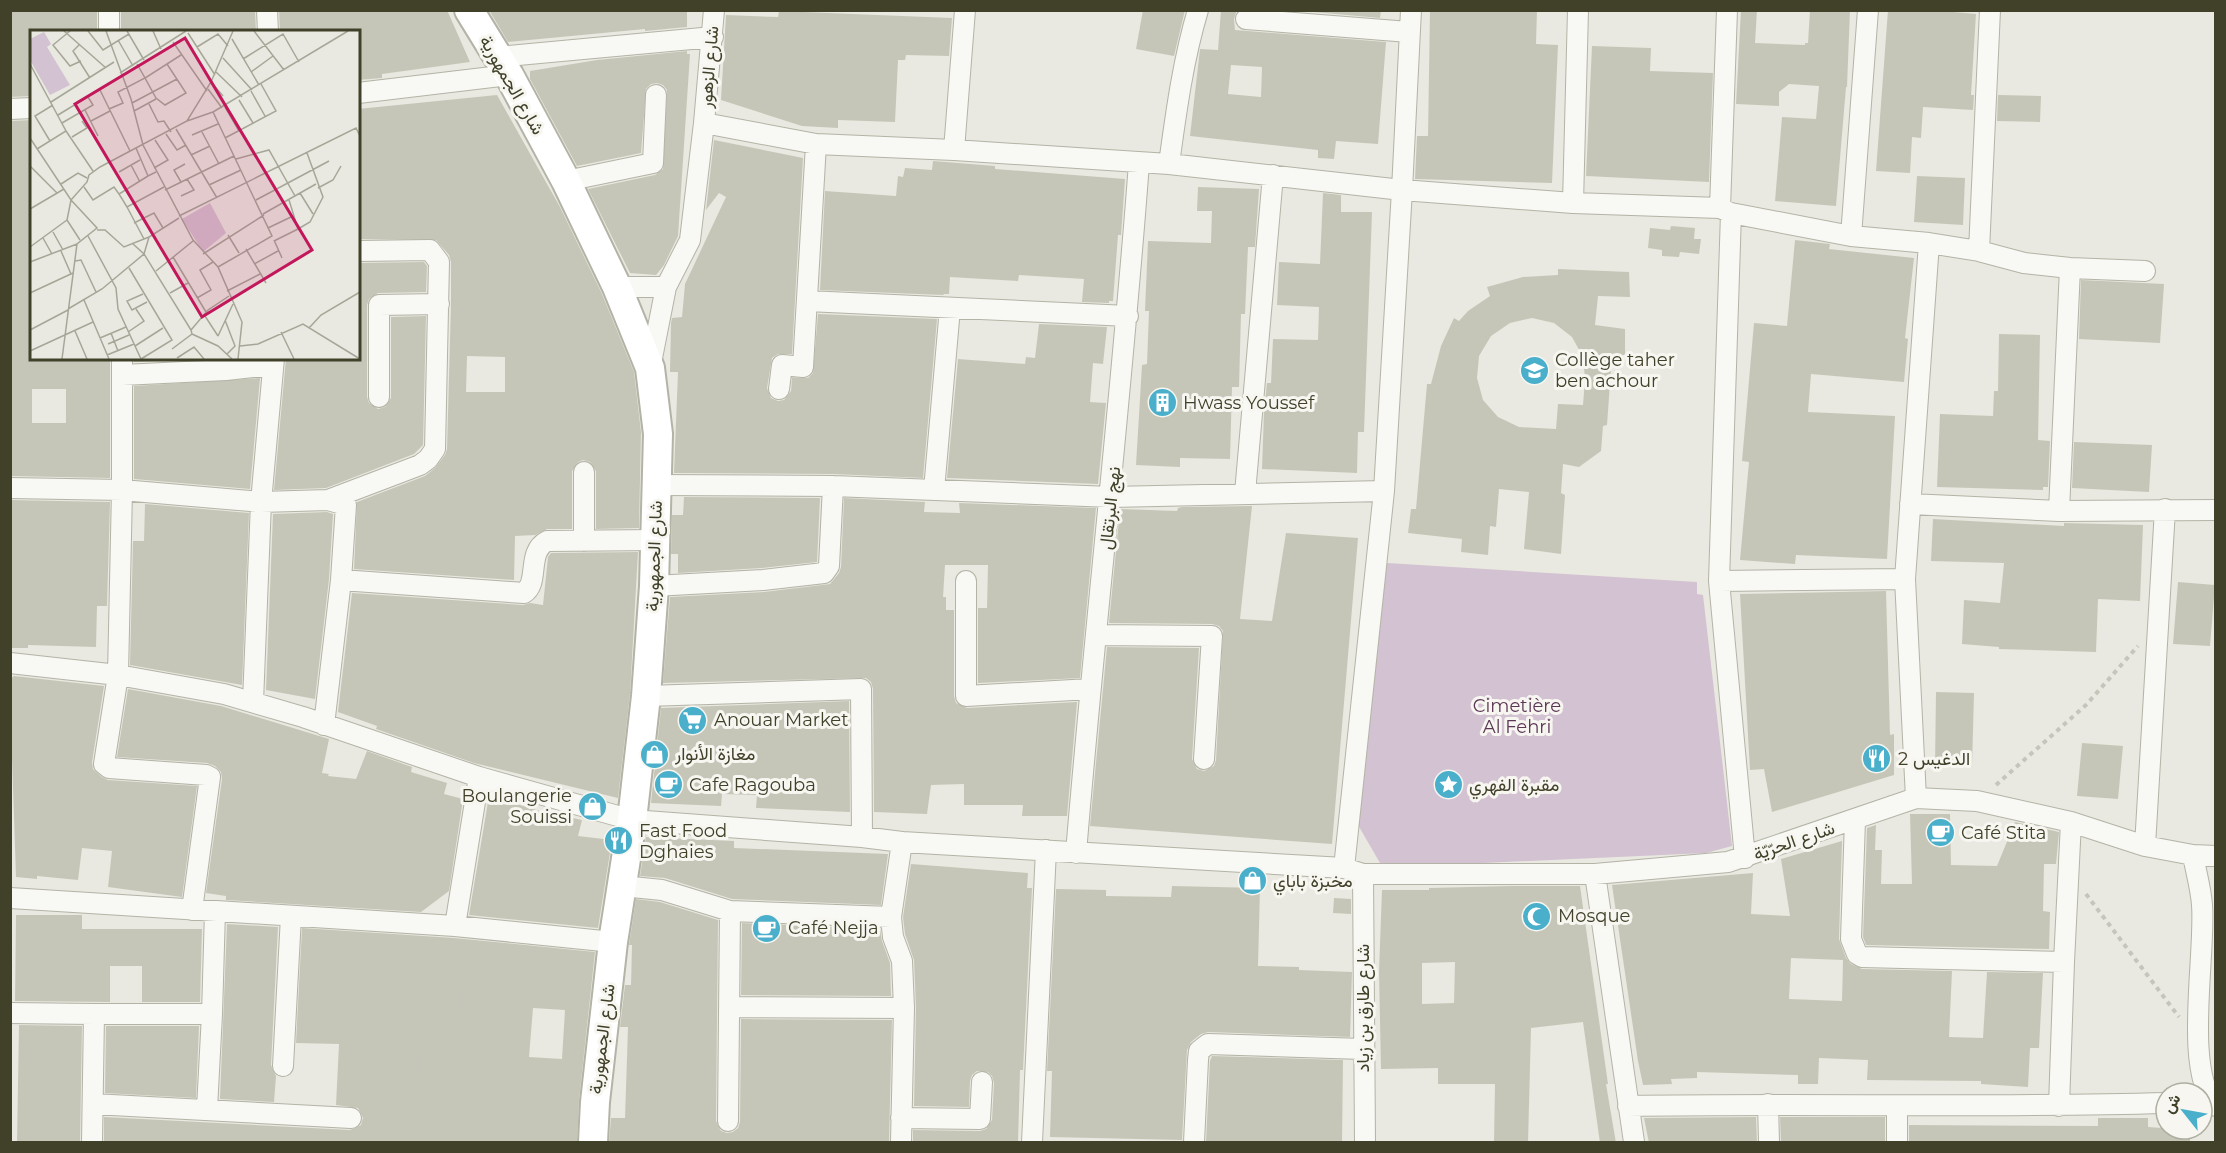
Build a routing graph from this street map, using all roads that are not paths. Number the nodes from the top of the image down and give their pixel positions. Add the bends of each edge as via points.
1 (110, 10) edge
2 (267, 10) edge
3 (469, 10) edge
4 (714, 10) edge
5 (965, 10) edge
6 (1198, 10) edge
7 (1411, 10) edge
8 (1578, 10) edge
9 (1727, 10) edge
10 (1868, 10) edge
11 (1990, 10) edge
12 (1246, 19) dead end
13 (109, 30) edge
14 (268, 30) edge
15 (1409, 32) junction
16 (713, 38) junction
17 (503, 66) junction
18 (360, 93) edge
19 (656, 96) dead end
20 (30, 108) edge
21 (10, 109) edge
22 (704, 123) junction
23 (816, 144) junction
24 (954, 150) junction
25 (1139, 163) junction
26 (1169, 164) junction
27 (1273, 175) junction
28 (566, 181) junction
29 (1402, 190) junction
30 (1573, 203) junction
31 (1725, 211) junction
32 (1851, 236) junction
33 (1929, 243) junction
34 (360, 251) edge
35 (1979, 251) junction
36 (2070, 268) junction
37 (2145, 270) dead end
38 (666, 287) junction
39 (617, 288) junction
40 (807, 301) junction
41 (439, 304) junction
42 (950, 308) junction
43 (1128, 316) junction
44 (273, 362) edge
45 (122, 367) edge
46 (650, 368) junction
47 (779, 389) dead end
48 (379, 397) dead end
49 (584, 472) dead end
50 (656, 485) junction
51 (833, 486) junction
52 (10, 488) edge
53 (122, 490) junction
54 (934, 490) junction
55 (1384, 490) junction
56 (1245, 493) junction
57 (1111, 497) junction
58 (328, 500) junction
59 (261, 502) junction
60 (1910, 504) junction
61 (2165, 509) junction
62 (2216, 510) edge
63 (2059, 511) junction
64 (655, 540) junction
65 (584, 541) junction
66 (1905, 579) junction
67 (341, 580) junction
68 (966, 581) dead end
69 (1719, 581) junction
70 (654, 586) junction
71 (1096, 634) junction
72 (10, 663) edge
73 (118, 675) junction
74 (1090, 689) junction
75 (646, 696) junction
76 (254, 702) junction
77 (324, 725) junction
78 (1204, 759) dead end
79 (479, 777) junction
80 (1916, 798) junction
81 (632, 820) junction
82 (1855, 820) junction
83 (2072, 822) junction
84 (862, 837) junction
85 (902, 842) junction
86 (2145, 846) junction
87 (1046, 850) junction
88 (1076, 853) junction
89 (2193, 855) junction
90 (2216, 856) edge
91 (1745, 858) junction
92 (1344, 868) junction
93 (1363, 874) junction
94 (1595, 874) junction
95 (622, 886) junction
96 (10, 898) edge
97 (192, 909) junction
98 (215, 911) junction
99 (730, 911) junction
100 (291, 915) junction
101 (891, 917) junction
102 (460, 926) junction
103 (613, 942) junction
104 (2064, 962) junction
105 (730, 1007) junction
106 (904, 1008) junction
107 (10, 1013) edge
108 (94, 1014) junction
109 (212, 1014) junction
110 (1363, 1049) junction
111 (283, 1066) dead end
112 (2203, 1081) edge
113 (982, 1082) dead end
114 (2154, 1103) edge
115 (93, 1104) junction
116 (1768, 1104) junction
117 (1628, 1106) junction
118 (1897, 1106) junction
119 (2059, 1106) junction
120 (207, 1109) junction
121 (351, 1118) dead end
122 (901, 1118) junction
123 (728, 1122) dead end
124 (92, 1143) edge
125 (593, 1143) edge
126 (901, 1143) edge
127 (1032, 1143) edge
128 (1194, 1143) edge
129 (1365, 1143) edge
130 (1634, 1143) edge
131 (1769, 1143) edge
132 (1897, 1143) edge

1 - 13 street
2 - 14 street
3 - 17 street, شارع الجمهورية
4 - 16 street, شارع الزهور
5 - 24 street
6 - 26 street
7 - 15 street
8 - 30 street
9 - 31 street
10 - 32 street
11 - 35 street
12 - 15 street
15 - 29 street
16 - 17 street
16 - 22 street, شارع الزهور
17 - 18 street
17 - 28 street, شارع الجمهورية
19 - 28 street via 653,163 639,173
20 - 21 street
22 - 23 street
22 - 38 street, شارع الزهور via 690,240
23 - 24 street
23 - 40 street
24 - 25 street
25 - 26 street
25 - 43 street, نهج البرتقال
26 - 27 street
27 - 29 street
27 - 56 street
28 - 39 street, شارع الجمهورية
29 - 30 street
29 - 55 street
30 - 31 street
31 - 32 street
31 - 69 street
32 - 33 street
33 - 35 street
33 - 60 street
34 - 41 street via 430,250 439,262
35 - 36 street
36 - 37 street
36 - 63 street
38 - 39 street
38 - 46 street, شارع الزهور
39 - 46 street, شارع الجمهورية
40 - 42 street
40 - 47 street via 803,367 782,365
41 - 48 street via 379,305
41 - 58 street via 435,449 420,465
42 - 43 street
42 - 54 street
43 - 57 street, نهج البرتقال
44 - 45 street
44 - 59 street
45 - 53 street
46 - 50 street, شارع الجمهورية via 658,434
49 - 65 street
50 - 51 street
50 - 64 street, شارع الجمهورية
51 - 54 street
51 - 70 street via 829,566 824,573
52 - 53 street
53 - 59 street
53 - 73 street
54 - 57 street
55 - 56 street
55 - 92 street
56 - 57 street
57 - 71 street, نهج البرتقال
58 - 59 street
58 - 67 street via 346,506
59 - 76 street
60 - 63 street
60 - 66 street
61 - 62 street
61 - 63 street
61 - 86 street
64 - 65 street
64 - 70 street, شارع الجمهورية
65 - 67 street via 541,544 535,555 530,587 524,592
66 - 69 street
66 - 80 street
67 - 77 street
68 - 74 street via 966,696
69 - 91 street
70 - 75 street, شارع الجمهورية
71 - 74 street, نهج البرتقال
71 - 78 street via 1212,636
72 - 73 street, شارع الحرّيّة
73 - 76 street, شارع الحرّيّة
73 - 97 street via 106,767 210,778
74 - 88 street, نهج البرتقال
75 - 81 street, شارع الجمهورية
75 - 84 street via 861,689
76 - 77 street, شارع الحرّيّة
77 - 79 street, شارع الحرّيّة
79 - 81 street, شارع الحرّيّة
79 - 102 street
80 - 82 street, شارع الحرّيّة
80 - 83 street, شارع الحرّيّة via 1977,801
81 - 84 street, شارع الحرّيّة
81 - 95 street, شارع الجمهورية
82 - 91 street, شارع الحرّيّة
82 - 104 street via 1851,939 1857,954
83 - 86 street, شارع الحرّيّة
83 - 104 street
84 - 85 street, شارع الحرّيّة
85 - 87 street, شارع الحرّيّة
85 - 101 street
86 - 89 street, شارع الحرّيّة
87 - 88 street, شارع الحرّيّة
87 - 127 street
88 - 92 street, شارع الحرّيّة
89 - 90 street, شارع الحرّيّة
89 - 112 street via 2202,904 2198,1042
91 - 94 street, شارع الحرّيّة
92 - 93 street, شارع الحرّيّة
93 - 94 street, شارع الحرّيّة
93 - 110 street, شارع طارق بن زياد
94 - 117 street
95 - 99 street via 662,890
95 - 103 street, شارع الجمهورية
96 - 97 street
97 - 98 street
98 - 100 street
98 - 109 street
99 - 101 street
99 - 105 street
100 - 102 street
100 - 111 street
101 - 106 street via 902,961
102 - 103 street
103 - 125 street, شارع الجمهورية
104 - 119 street
105 - 106 street
105 - 123 street
106 - 122 street
107 - 108 street
108 - 109 street
108 - 115 street
109 - 120 street
110 - 128 street via 1208,1044 1199,1051
110 - 129 street, شارع طارق بن زياد
113 - 122 street via 980,1119
114 - 119 street
115 - 120 street
115 - 124 street
116 - 117 street
116 - 118 street
116 - 131 street
117 - 130 street
118 - 119 street
118 - 132 street
120 - 121 street
122 - 126 street

